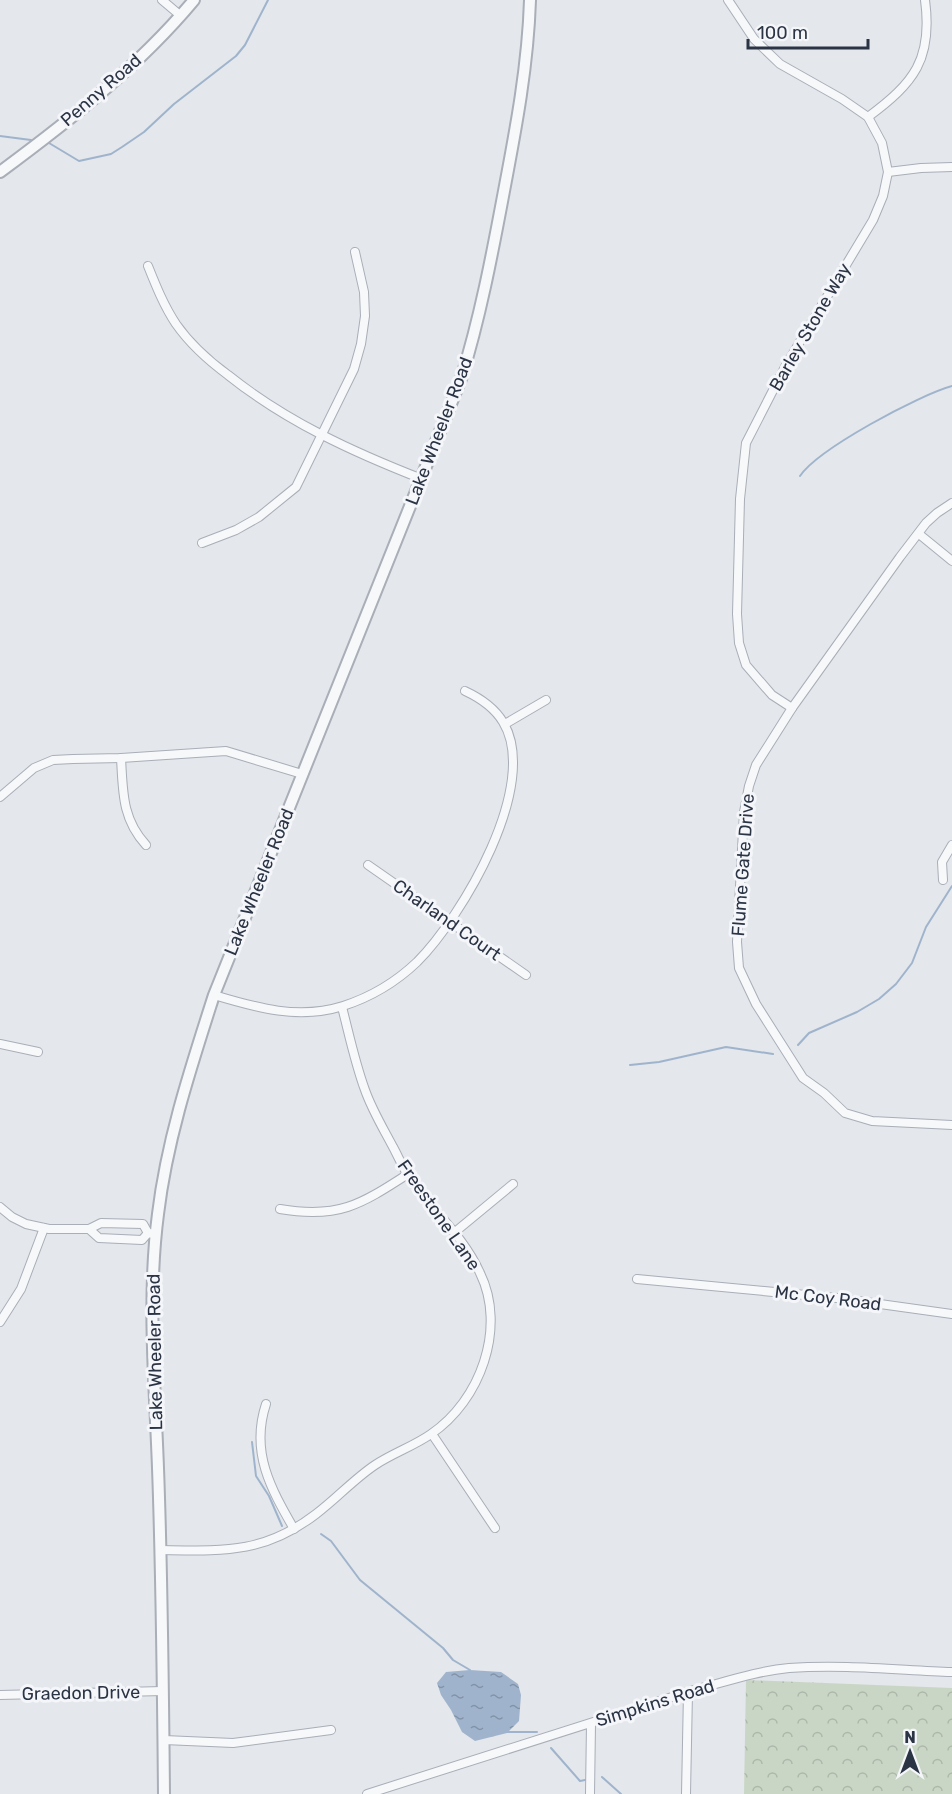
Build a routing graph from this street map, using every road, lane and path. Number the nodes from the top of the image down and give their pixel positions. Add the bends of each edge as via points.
1 (162, 0) edge
2 (194, 0) edge
3 (530, 0) edge
4 (728, 0) edge
5 (925, 0) edge
6 (181, 16) junction
7 (868, 117) junction
8 (952, 167) edge
9 (0, 172) edge
10 (888, 172) junction
11 (355, 252) dead end
12 (148, 266) dead end
13 (321, 436) junction
14 (422, 479) junction
15 (952, 503) edge
16 (919, 534) junction
17 (202, 543) dead end
18 (952, 561) edge
19 (465, 691) dead end
20 (546, 700) dead end
21 (792, 708) junction
22 (505, 724) junction
23 (121, 758) junction
24 (302, 774) junction
25 (0, 797) edge
26 (146, 845) dead end
27 (952, 845) edge
28 (368, 865) dead end
29 (943, 880) dead end
30 (450, 922) junction
31 (526, 975) dead end
32 (214, 995) junction
33 (342, 1006) junction
34 (0, 1044) edge
35 (38, 1052) dead end
36 (952, 1125) edge
37 (408, 1174) junction
38 (513, 1184) dead end
39 (0, 1207) edge
40 (280, 1209) dead end
41 (44, 1228) junction
42 (89, 1229) junction
43 (455, 1232) junction
44 (152, 1234) junction
45 (637, 1279) dead end
46 (952, 1314) edge
47 (0, 1322) edge
48 (266, 1404) dead end
49 (432, 1434) junction
50 (495, 1528) dead end
51 (294, 1529) junction
52 (161, 1550) junction
53 (952, 1672) edge
54 (163, 1691) junction
55 (688, 1692) junction
56 (0, 1695) edge
57 (591, 1724) junction
58 (331, 1730) dead end
59 (164, 1740) junction
60 (164, 1794) edge
61 (367, 1794) edge
62 (590, 1794) edge
63 (686, 1794) edge

1 - 6 street
2 - 6 street, Penny Road
3 - 14 street, Lake Wheeler Road via 512,151 471,348
4 - 7 street, Barley Stone Way via 754,39 780,64
5 - 7 street via 927,32 920,65 889,102
6 - 9 street, Penny Road via 88,104
7 - 10 street, Barley Stone Way via 882,143
8 - 10 street
10 - 21 street, Barley Stone Way via 873,220 786,365 746,443 740,499 739,643 746,665 772,695
11 - 13 street via 364,292 361,344 354,369
12 - 13 street via 160,295 192,343 242,387
13 - 14 street
13 - 17 street via 296,487 237,530
14 - 24 street, Lake Wheeler Road
15 - 16 street, Flume Gate Drive
16 - 18 street
16 - 21 street, Flume Gate Drive
19 - 22 street via 497,712
20 - 22 street
21 - 36 street, Flume Gate Drive via 756,765 749,786 736,942 739,968 756,1004 803,1078 845,1113 872,1121
22 - 30 street via 514,757 511,793 492,845
23 - 24 street via 226,751
23 - 25 street via 53,760 34,768
23 - 26 street via 124,804 136,834
24 - 32 street, Lake Wheeler Road
27 - 29 street via 942,862
28 - 30 street, Charland Court
30 - 31 street, Charland Court
30 - 33 street via 404,973 386,986
32 - 33 street via 281,1011 308,1012
32 - 44 street, Lake Wheeler Road via 171,1141
33 - 37 street, Freestone Lane via 365,1091
34 - 35 street
37 - 40 street via 358,1204 335,1211
37 - 43 street, Freestone Lane
38 - 43 street
39 - 41 street via 26,1224
41 - 42 street
41 - 47 street via 21,1289
42 - 44 street via 99,1238 142,1240
42 - 44 street via 101,1223 142,1224
43 - 49 street, Freestone Lane via 482,1276 490,1312 489,1332 476,1384 460,1407
44 - 52 street, Lake Wheeler Road
45 - 46 street, Mc Coy Road via 837,1298
48 - 51 street via 261,1418 263,1463 272,1491
49 - 50 street
49 - 51 street, Freestone Lane via 376,1464
51 - 52 street, Freestone Lane via 250,1548
52 - 54 street, Lake Wheeler Road
53 - 55 street, Simpkins Road via 788,1668
54 - 56 street, Graedon Drive
54 - 59 street, Lake Wheeler Road
55 - 57 street, Simpkins Road
55 - 63 street
57 - 61 street, Simpkins Road
57 - 62 street
58 - 59 street via 233,1743
59 - 60 street, Lake Wheeler Road

